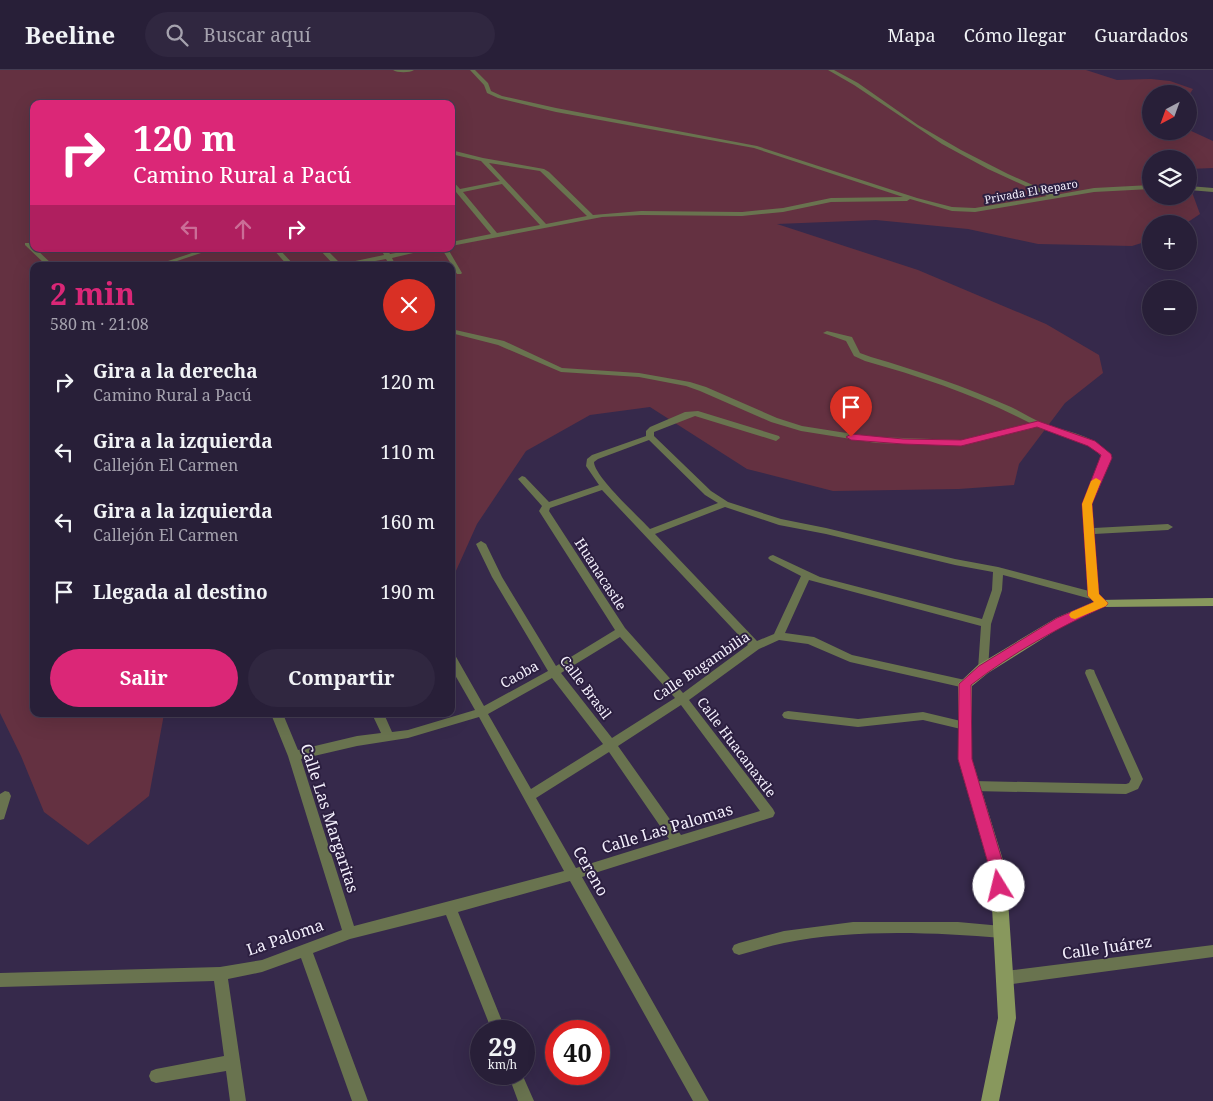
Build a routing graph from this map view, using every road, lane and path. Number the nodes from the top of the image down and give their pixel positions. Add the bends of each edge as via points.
1 (395, 70) edge
2 (412, 70) edge
3 (472, 70) edge
4 (830, 70) edge
5 (455, 153) edge
6 (482, 160) junction
7 (505, 182) junction
8 (455, 187) edge
9 (1142, 187) edge
10 (1197, 189) edge
11 (1213, 190) edge
12 (458, 191) junction
13 (1056, 197) junction
14 (916, 199) junction
15 (591, 217) junction
16 (544, 225) junction
17 (495, 235) junction
18 (455, 243) edge
19 (36, 252) edge
20 (200, 252) edge
21 (279, 252) edge
22 (325, 252) edge
23 (386, 252) edge
24 (410, 252) edge
25 (388, 256) junction
26 (47, 262) edge
27 (169, 262) edge
28 (288, 262) edge
29 (335, 262) edge
30 (359, 262) edge
31 (391, 262) edge
32 (455, 266) edge
33 (459, 273) dead end
34 (455, 332) edge
35 (827, 333) dead end
36 (1038, 424) junction
37 (650, 437) junction
38 (776, 438) dead end
39 (522, 479) dead end
40 (604, 486) junction
41 (726, 504) junction
42 (547, 506) junction
43 (1168, 527) dead end
44 (1088, 531) junction
45 (649, 533) junction
46 (481, 544) dead end
47 (772, 558) dead end
48 (998, 570) junction
49 (806, 575) junction
50 (1098, 599) junction
51 (1213, 602) edge
52 (986, 624) junction
53 (621, 630) junction
54 (778, 636) junction
55 (755, 646) junction
56 (455, 665) edge
57 (984, 669) junction
58 (554, 672) junction
59 (1090, 673) dead end
60 (965, 684) junction
61 (682, 699) junction
62 (482, 712) junction
63 (788, 715) dead end
64 (278, 717) edge
65 (379, 717) edge
66 (965, 726) junction
67 (388, 736) junction
68 (610, 744) junction
69 (294, 756) junction
70 (973, 786) junction
71 (6, 796) dead end
72 (530, 796) junction
73 (769, 813) joint
74 (0, 815) edge
75 (678, 841) junction
76 (574, 874) junction
77 (450, 908) junction
78 (1002, 932) junction
79 (350, 933) junction
80 (739, 949) dead end
81 (305, 950) junction
82 (1213, 951) edge
83 (220, 974) junction
84 (1005, 978) junction
85 (0, 980) edge
86 (494, 1020) edge
87 (232, 1062) junction
88 (156, 1076) dead end
89 (519, 1085) edge
90 (237, 1096) edge
91 (360, 1101) edge
92 (526, 1101) edge
93 (702, 1101) edge
94 (990, 1101) edge

1 - 2 street
3 - 14 street via 486,84 489,92 500,97 755,147
4 - 13 street via 857,84 927,133 986,166
5 - 6 street
6 - 7 street
6 - 15 street via 547,173
7 - 12 street
7 - 16 street
8 - 12 street
9 - 13 street, Privada El Reparo via 1094,190
10 - 11 street
12 - 17 street
13 - 14 street, Privada El Reparo via 975,210 952,209
14 - 15 street via 831,200 742,214 641,213
15 - 16 street
16 - 17 street
17 - 18 street
19 - 26 street
20 - 27 street
21 - 28 street
22 - 29 street
23 - 25 street
24 - 25 street
25 - 30 street
25 - 31 street
32 - 33 street
34 - 36 street via 501,343 561,370 639,375 687,384 768,418 801,428 876,440 961,443
35 - 36 street via 849,339 857,354 868,359 959,388
36 - 44 street via 1092,444 1106,454 1088,498
37 - 38 street via 653,428 695,413
37 - 40 street via 590,461
37 - 41 street via 708,493
39 - 42 street
40 - 42 street
40 - 45 street
41 - 45 street
41 - 48 street via 779,522
42 - 53 street, Huanacastle via 544,511
43 - 44 street
44 - 50 street
45 - 55 street
46 - 58 street, Calle Brasil
47 - 49 street
48 - 50 street
48 - 52 street via 998,590
49 - 52 street
49 - 54 street
50 - 51 street
50 - 57 street
52 - 57 street
53 - 58 street, Caoba
53 - 61 street, Huanacastle
54 - 55 street, Calle Bugambilia
54 - 60 street, Calle Bugambilia via 810,640 864,662
55 - 61 street, Calle Bugambilia
56 - 62 street, Cereno
57 - 60 street
58 - 62 street, Caoba
58 - 68 street, Calle Brasil
59 - 70 street via 1136,779 1134,786 1126,789
60 - 66 street
61 - 68 street, Calle Bugambilia
61 - 73 street, Calle Huacanaxtle
62 - 67 street, Caoba via 408,734
62 - 72 street, Cereno
63 - 66 street via 858,723 923,716
64 - 69 street, Calle Las Margaritas
65 - 67 street
66 - 70 street via 965,759
67 - 69 street, Caoba via 357,740
68 - 72 street, Calle Bugambilia
68 - 75 street, Calle Brasil
69 - 79 street, Calle Las Margaritas
70 - 78 street via 998,870
71 - 74 street
72 - 76 street, Cereno
73 - 75 street, Calle Las Palomas
75 - 76 street, Calle Las Palomas
76 - 77 street, La Paloma
76 - 93 street, Cereno
77 - 79 street, La Paloma
77 - 86 street
78 - 80 street via 958,928 853,928 784,936
78 - 84 street
79 - 81 street, La Paloma
81 - 83 street, La Paloma via 262,966
81 - 91 street
82 - 84 street, Calle Juárez
83 - 85 street, La Paloma
83 - 87 street
84 - 94 street via 1007,1018
87 - 88 street
87 - 90 street
89 - 92 street

